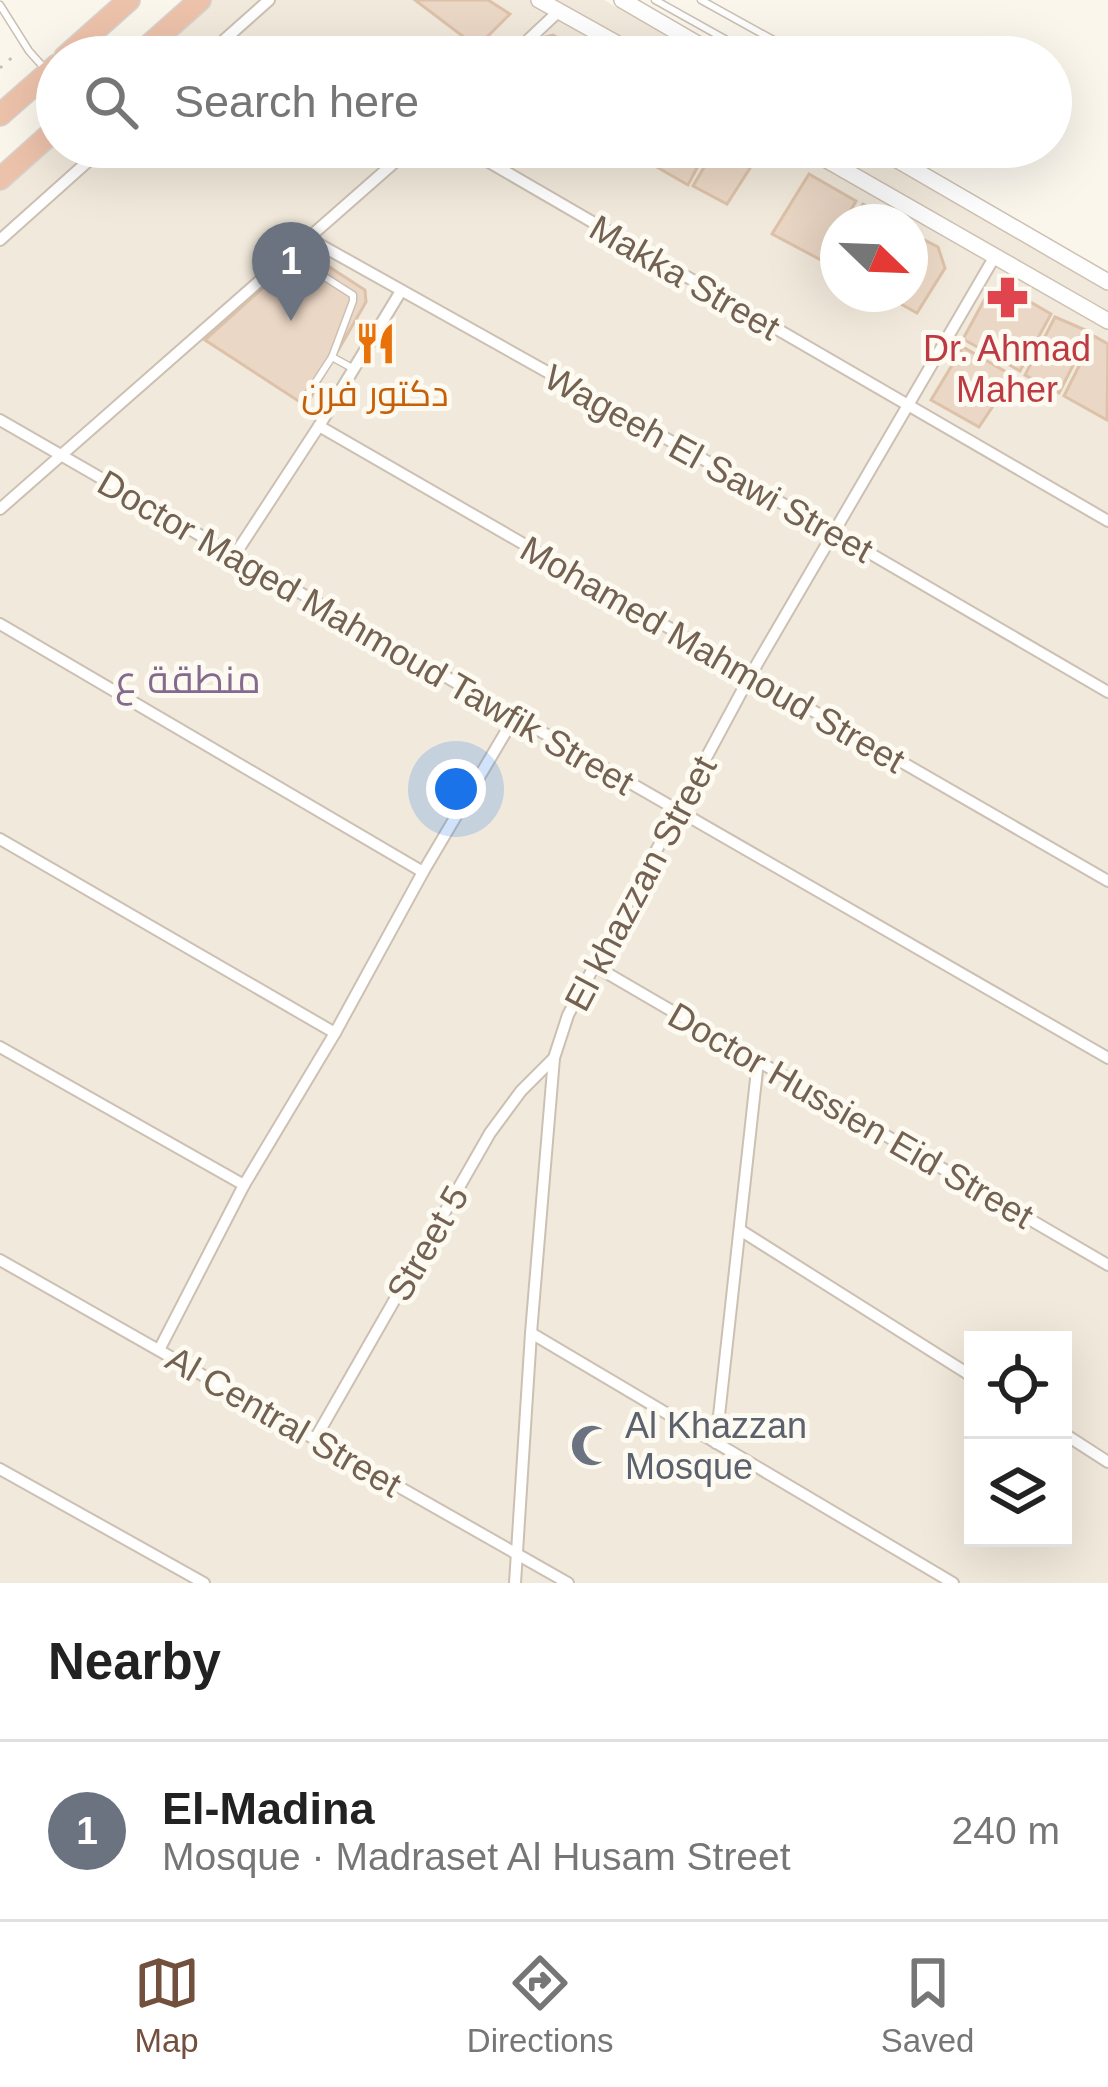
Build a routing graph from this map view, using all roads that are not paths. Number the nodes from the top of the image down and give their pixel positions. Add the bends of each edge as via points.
1 (130, 0) edge
2 (200, 0) edge
3 (269, 0) edge
4 (539, 0) edge
5 (622, 0) edge
6 (655, 0) edge
7 (701, 0) edge
8 (0, 5) edge
9 (559, 11) junction
10 (90, 36) edge
11 (160, 36) edge
12 (229, 36) edge
13 (532, 36) edge
14 (604, 36) edge
15 (684, 36) edge
16 (719, 36) edge
17 (766, 36) edge
18 (36, 54) edge
19 (36, 83) edge
20 (0, 115) edge
21 (36, 147) edge
22 (81, 168) edge
23 (388, 168) edge
24 (499, 168) edge
25 (844, 168) edge
26 (911, 168) edge
27 (0, 179) edge
28 (308, 238) junction
29 (0, 240) edge
30 (296, 248) junction
31 (995, 256) junction
32 (302, 265) junction
33 (279, 280) dead end
34 (1108, 282) edge
35 (401, 291) junction
36 (1108, 321) edge
37 (332, 357) junction
38 (354, 369) junction
39 (306, 397) dead end
40 (908, 407) junction
41 (0, 420) edge
42 (319, 426) junction
43 (60, 456) junction
44 (0, 509) edge
45 (1108, 521) edge
46 (835, 533) junction
47 (234, 556) junction
48 (0, 624) edge
49 (750, 676) junction
50 (1108, 692) edge
51 (514, 718) junction
52 (676, 812) junction
53 (0, 839) edge
54 (423, 872) junction
55 (1108, 881) edge
56 (593, 965) junction
57 (335, 1033) junction
58 (0, 1047) edge
59 (554, 1058) junction
60 (1108, 1058) edge
61 (758, 1061) junction
62 (244, 1185) junction
63 (740, 1230) junction
64 (0, 1260) edge
65 (1108, 1265) edge
66 (531, 1334) junction
67 (159, 1350) junction
68 (964, 1370) edge
69 (315, 1439) junction
70 (1072, 1439) edge
71 (716, 1443) junction
72 (1108, 1462) edge
73 (0, 1469) edge
74 (516, 1553) junction
75 (204, 1583) edge
76 (515, 1583) edge
77 (568, 1583) edge
78 (952, 1583) edge

1 - 10 highway
2 - 11 highway
3 - 12 street
4 - 9 street
5 - 15 street
6 - 16 lane
7 - 17 lane
8 - 18 lane
9 - 13 street
9 - 14 street
19 - 20 highway
21 - 27 highway
22 - 29 street
23 - 28 street
24 - 40 street, Makka Street
25 - 31 street
26 - 34 street
28 - 30 street
28 - 35 street, Wageeh El Sawi Street
30 - 32 lane
30 - 43 street
31 - 36 street
31 - 40 street, El khazzan Street
32 - 33 lane
32 - 37 lane via 353,295
35 - 38 street
35 - 46 street, Wageeh El Sawi Street
37 - 38 lane
37 - 39 lane
38 - 42 street
40 - 45 street, Makka Street
40 - 46 street, El khazzan Street
41 - 43 street, Doctor Maged Mahmoud Tawfik Street
42 - 47 street
42 - 49 street, Mohamed Mahmoud Street
43 - 44 street
43 - 47 street, Doctor Maged Mahmoud Tawfik Street
46 - 49 street, El khazzan Street
46 - 50 street, Wageeh El Sawi Street
47 - 51 street, Doctor Maged Mahmoud Tawfik Street
48 - 54 street
49 - 52 street, El khazzan Street
49 - 55 street, Mohamed Mahmoud Street
51 - 52 street, Doctor Maged Mahmoud Tawfik Street
51 - 54 street
52 - 56 street, El khazzan Street
52 - 60 street, Doctor Maged Mahmoud Tawfik Street
53 - 57 street
54 - 57 street
56 - 59 street, El khazzan Street
56 - 61 street, Doctor Hussien Eid Street
57 - 62 street
58 - 62 street
59 - 66 street, El khazzan Street
59 - 69 street, Street 5 via 490,1133
61 - 63 street
61 - 65 street, Doctor Hussien Eid Street
62 - 67 street
63 - 68 street
63 - 71 street
64 - 67 street, Al Central Street
66 - 71 street
66 - 74 street, El khazzan Street
67 - 69 street, Al Central Street
69 - 74 street, Al Central Street
70 - 72 street
71 - 78 street
73 - 75 street
74 - 76 street, El khazzan Street
74 - 77 street, Al Central Street

